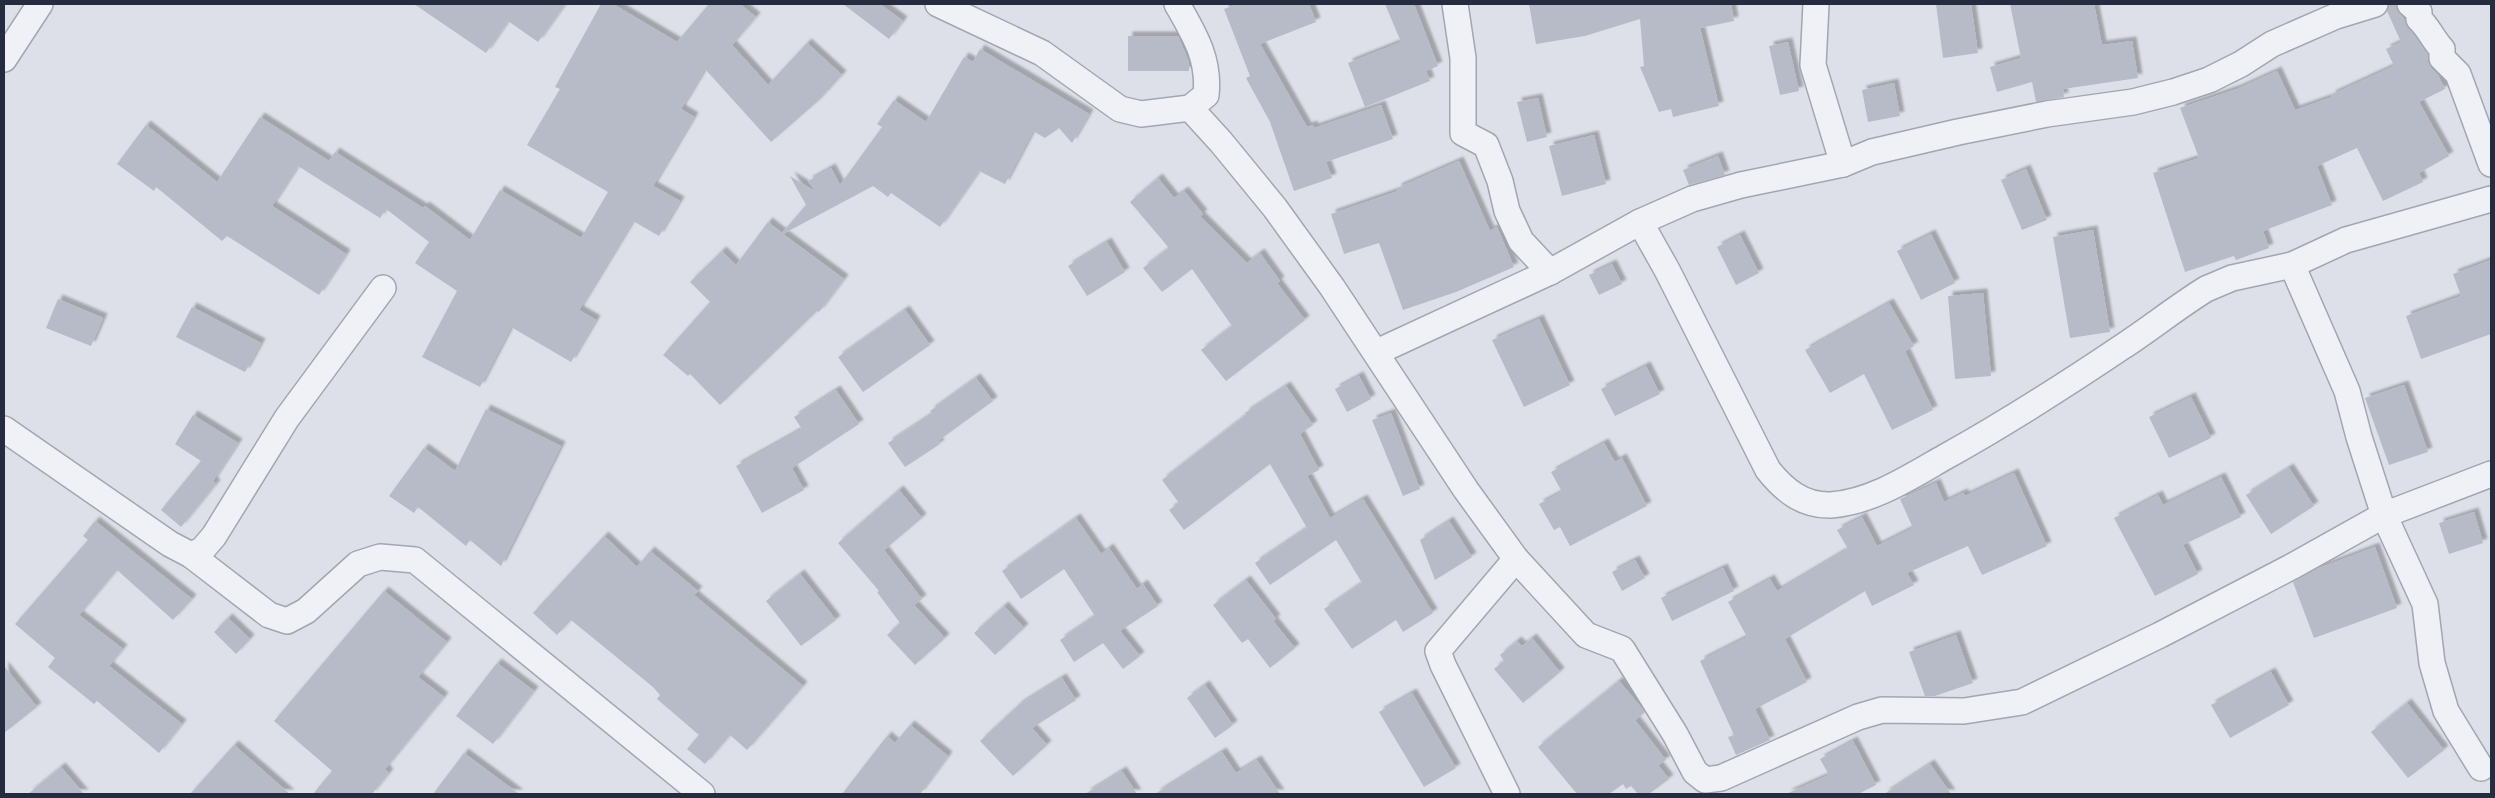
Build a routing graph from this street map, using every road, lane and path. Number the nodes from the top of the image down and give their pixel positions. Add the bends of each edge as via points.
1 (40, 4) edge
2 (938, 4) edge
3 (1178, 4) edge
4 (1455, 4) edge
5 (1816, 4) edge
6 (2375, 4) edge
7 (2410, 4) edge
8 (4, 59) edge
9 (1190, 108) junction
10 (1843, 164) junction
11 (2491, 164) edge
12 (2491, 200) edge
13 (1640, 222) junction
14 (2292, 265) junction
15 (1550, 272) junction
16 (383, 288) dead end
17 (1377, 352) junction
18 (4, 429) edge
19 (2491, 474) edge
20 (2384, 515) junction
21 (191, 555) junction
22 (1516, 559) junction
23 (2481, 768) dead end
24 (702, 794) edge
25 (1507, 794) edge

1 - 8 street
2 - 9 street via 1042,53 1120,109 1140,114
3 - 9 street via 1201,48 1208,77 1206,95
4 - 15 street via 1463,58 1463,133 1486,145 1507,211 1521,241
5 - 10 street via 1813,65
6 - 10 street via 2336,16 2272,44 2209,80 2173,92 2133,102 2047,114 1958,132 1872,152
7 - 11 street via 2419,12 2419,19 2442,49 2442,58 2458,74
9 - 17 street via 1275,208
10 - 13 street via 1733,187 1692,199
12 - 14 street via 2346,240
13 - 14 street via 1768,470 1794,496 1811,503 1830,505 1877,494 1977,439 2034,406 2206,289 2232,278
13 - 15 street
14 - 20 street via 2347,391
15 - 17 street
16 - 21 street via 288,418 214,536 202,550
17 - 22 street via 1466,490
18 - 21 street via 170,544
19 - 20 street
20 - 22 street via 2160,635 2022,702 1964,711 1882,710 1858,717 1721,778 1705,780 1695,772 1622,649 1586,635
20 - 23 street via 2425,604 2432,663 2446,711
21 - 24 street via 268,615 287,622 306,611 358,564 380,557 415,560
22 - 25 street via 1438,651

